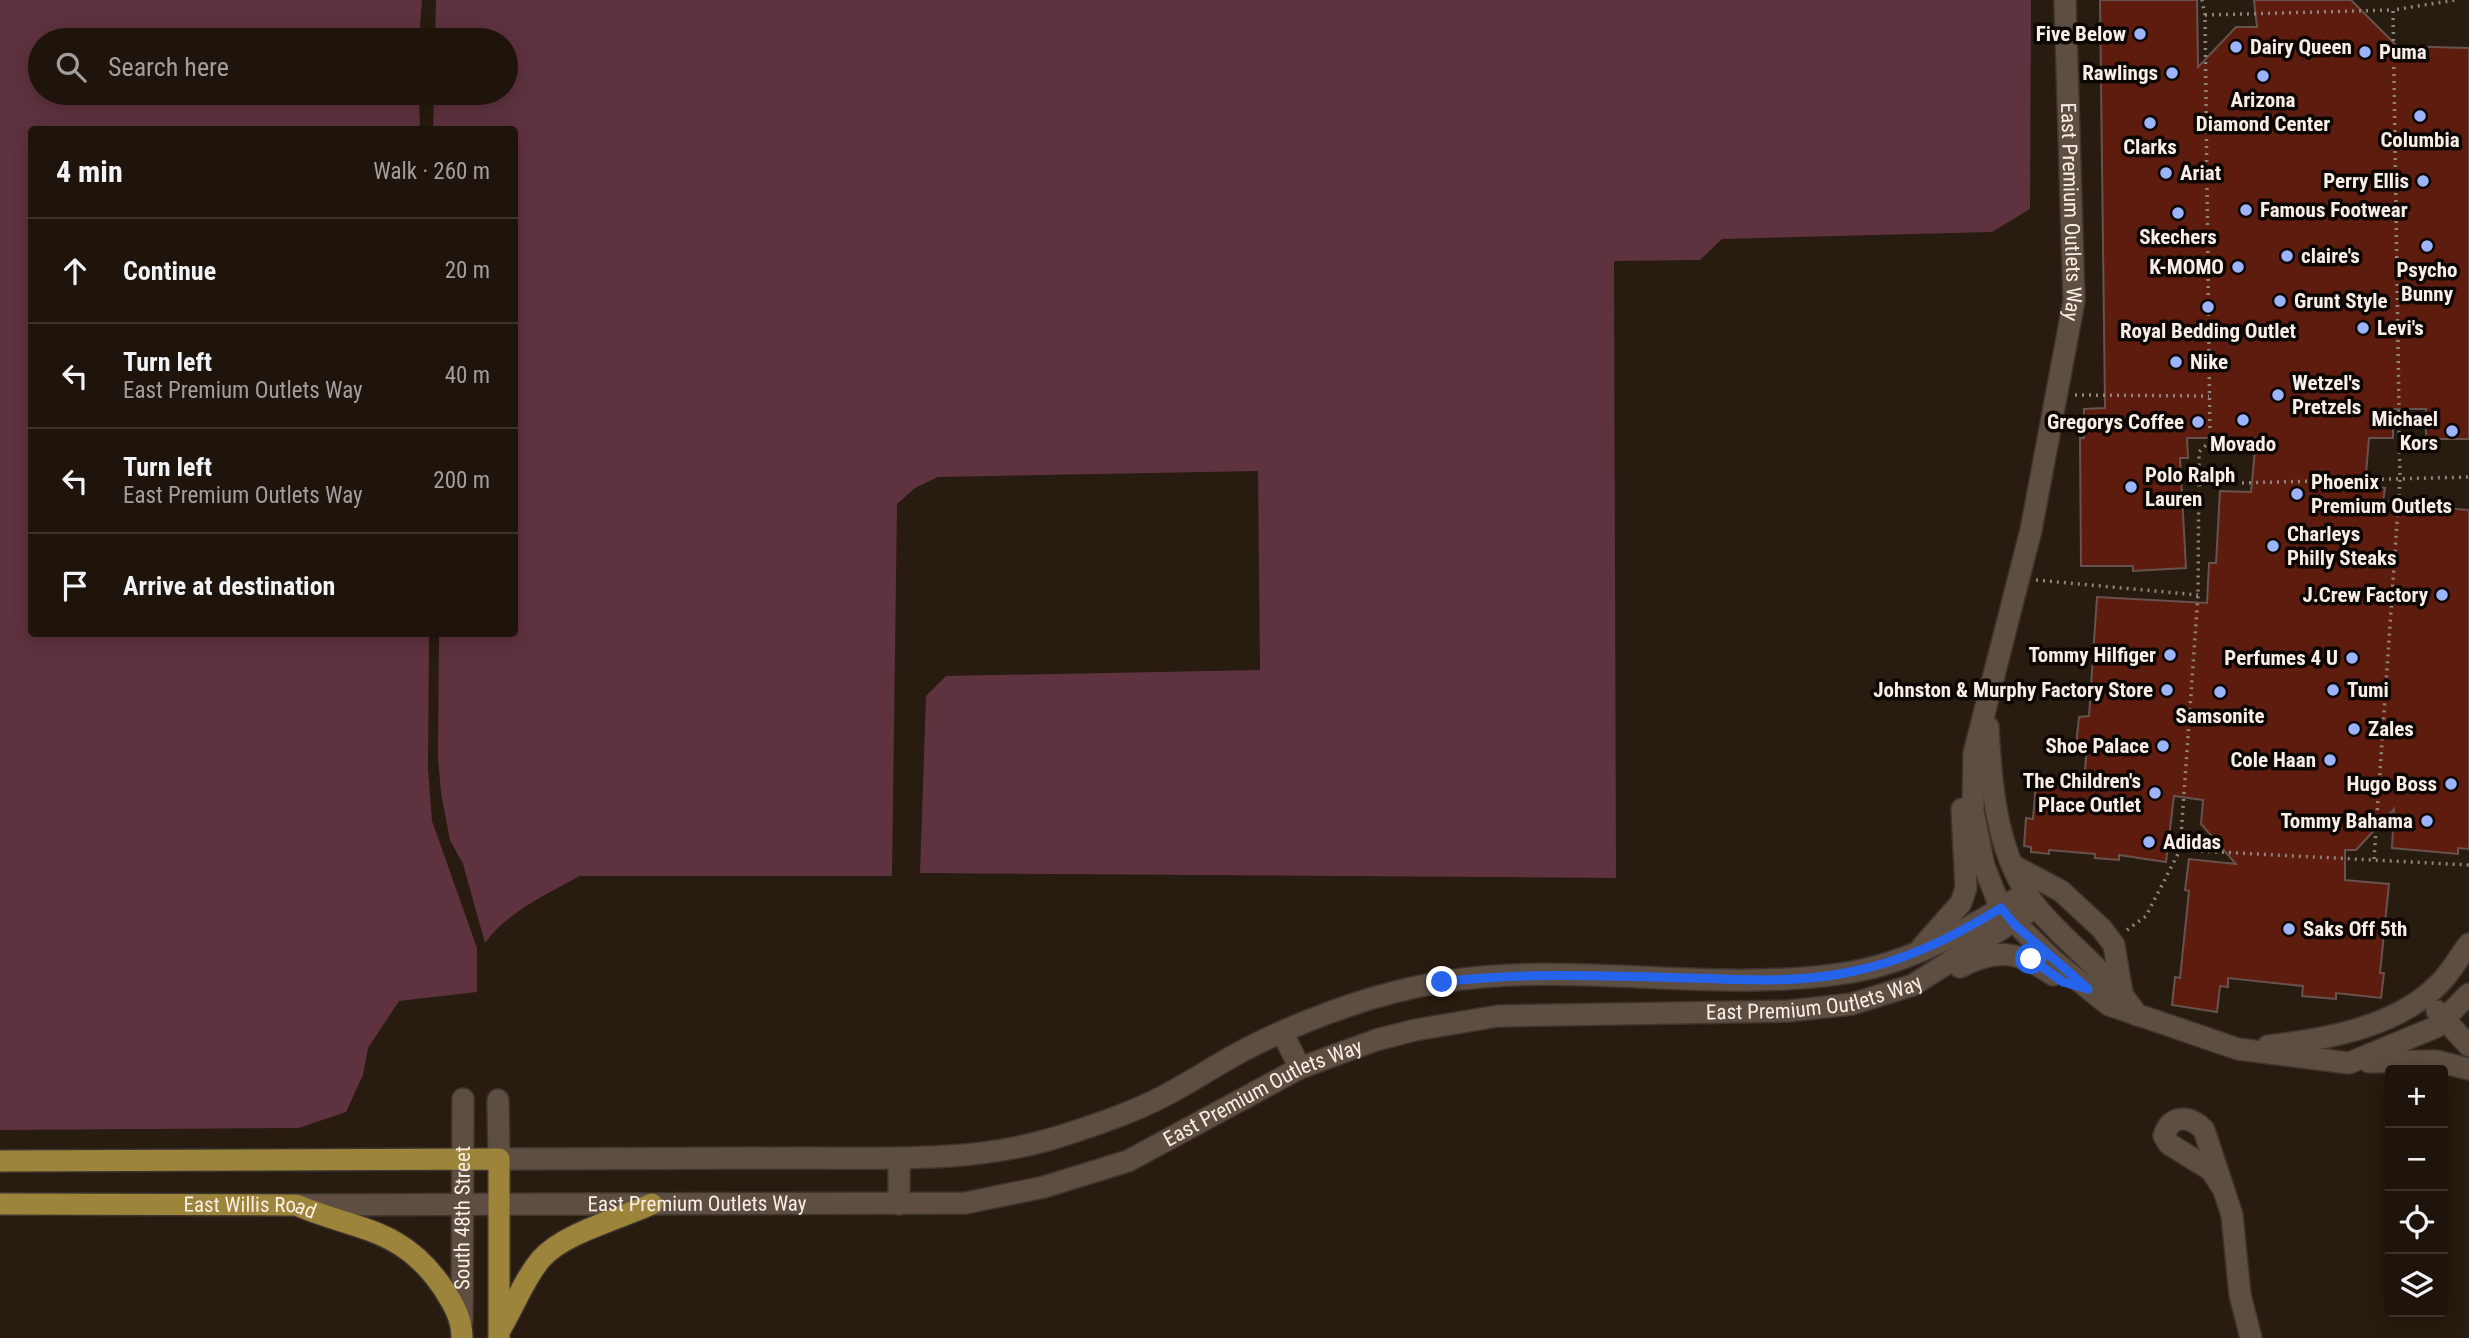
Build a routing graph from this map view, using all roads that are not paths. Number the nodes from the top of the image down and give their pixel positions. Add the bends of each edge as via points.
1 (2065, 0) edge
2 (1987, 707) junction
3 (1974, 753) junction
4 (2014, 866) junction
5 (2031, 900) junction
6 (2007, 916) junction
7 (2469, 944) edge
8 (1915, 954) junction
9 (2441, 982) junction
10 (1913, 985) junction
11 (2088, 989) junction
12 (2122, 993) junction
13 (2423, 998) junction
14 (2467, 1004) edge
15 (2137, 1015) junction
16 (2445, 1020) junction
17 (1282, 1032) junction
18 (2469, 1046) edge
19 (2238, 1049) junction
20 (2349, 1063) junction
21 (1300, 1068) junction
22 (2469, 1069) edge
23 (463, 1098) dead end
24 (498, 1100) dead end
25 (899, 1158) junction
26 (463, 1159) junction
27 (499, 1159) junction
28 (0, 1161) edge
29 (2224, 1190) dead end
30 (0, 1204) edge
31 (463, 1204) junction
32 (499, 1204) junction
33 (652, 1204) junction
34 (899, 1204) junction
35 (296, 1205) junction
36 (462, 1330) edge
37 (499, 1335) edge
38 (2251, 1338) edge

1 - 2 street, East Premium Outlets Way via 2074,301 2019,579
2 - 3 street, East Premium Outlets Way
2 - 4 street, East Premium Outlets Way via 1998,822
3 - 6 street, East Premium Outlets Way via 1973,811 1984,866
3 - 8 street via 1962,788 1966,888 1951,916
4 - 5 street, East Premium Outlets Way
4 - 12 street via 2061,891 2111,941
5 - 6 street, East Premium Outlets Way
5 - 12 street, East Premium Outlets Way
6 - 8 street, East Premium Outlets Way
6 - 10 street, East Premium Outlets Way
6 - 11 street, East Premium Outlets Way
7 - 9 street, East Premium Outlets Way
8 - 17 street, East Premium Outlets Way via 1847,973 1775,979 1542,975 1463,979 1361,1001
9 - 13 street, East Premium Outlets Way
9 - 14 street
10 - 11 street via 2005,954 2031,959 2063,982
10 - 21 street, East Premium Outlets Way via 1852,1003 1789,1011 1498,1016 1415,1030
11 - 15 street, East Premium Outlets Way via 2109,1005
12 - 15 street, East Premium Outlets Way
13 - 16 street
13 - 19 street, East Premium Outlets Way via 2371,1025 2312,1040
14 - 16 street, East Premium Outlets Way
15 - 19 street, East Premium Outlets Way
16 - 18 street
16 - 20 street, East Premium Outlets Way
17 - 21 street
17 - 25 street, East Premium Outlets Way via 1161,1098 1060,1137 981,1152
19 - 20 street, East Premium Outlets Way
20 - 22 street via 2436,1061
21 - 34 street, East Premium Outlets Way via 1146,1152 1105,1169 965,1203
23 - 26 street, South 48th Street
24 - 27 street, South 48th Street
25 - 27 street, East Premium Outlets Way
25 - 34 street
26 - 27 main road
26 - 28 main road
26 - 31 street, South 48th Street
27 - 32 main road, South 48th Street
29 - 38 street via 2232,1214 2240,1295
30 - 35 main road, East Willis Road
31 - 32 street, East Willis Road
31 - 35 street, East Willis Road
31 - 36 street, South 48th Street
32 - 33 street, East Premium Outlets Way
32 - 37 main road, South 48th Street
33 - 34 street, East Premium Outlets Way
33 - 37 main road via 551,1249 533,1270
35 - 36 main road via 338,1223 380,1232 406,1246 435,1277

